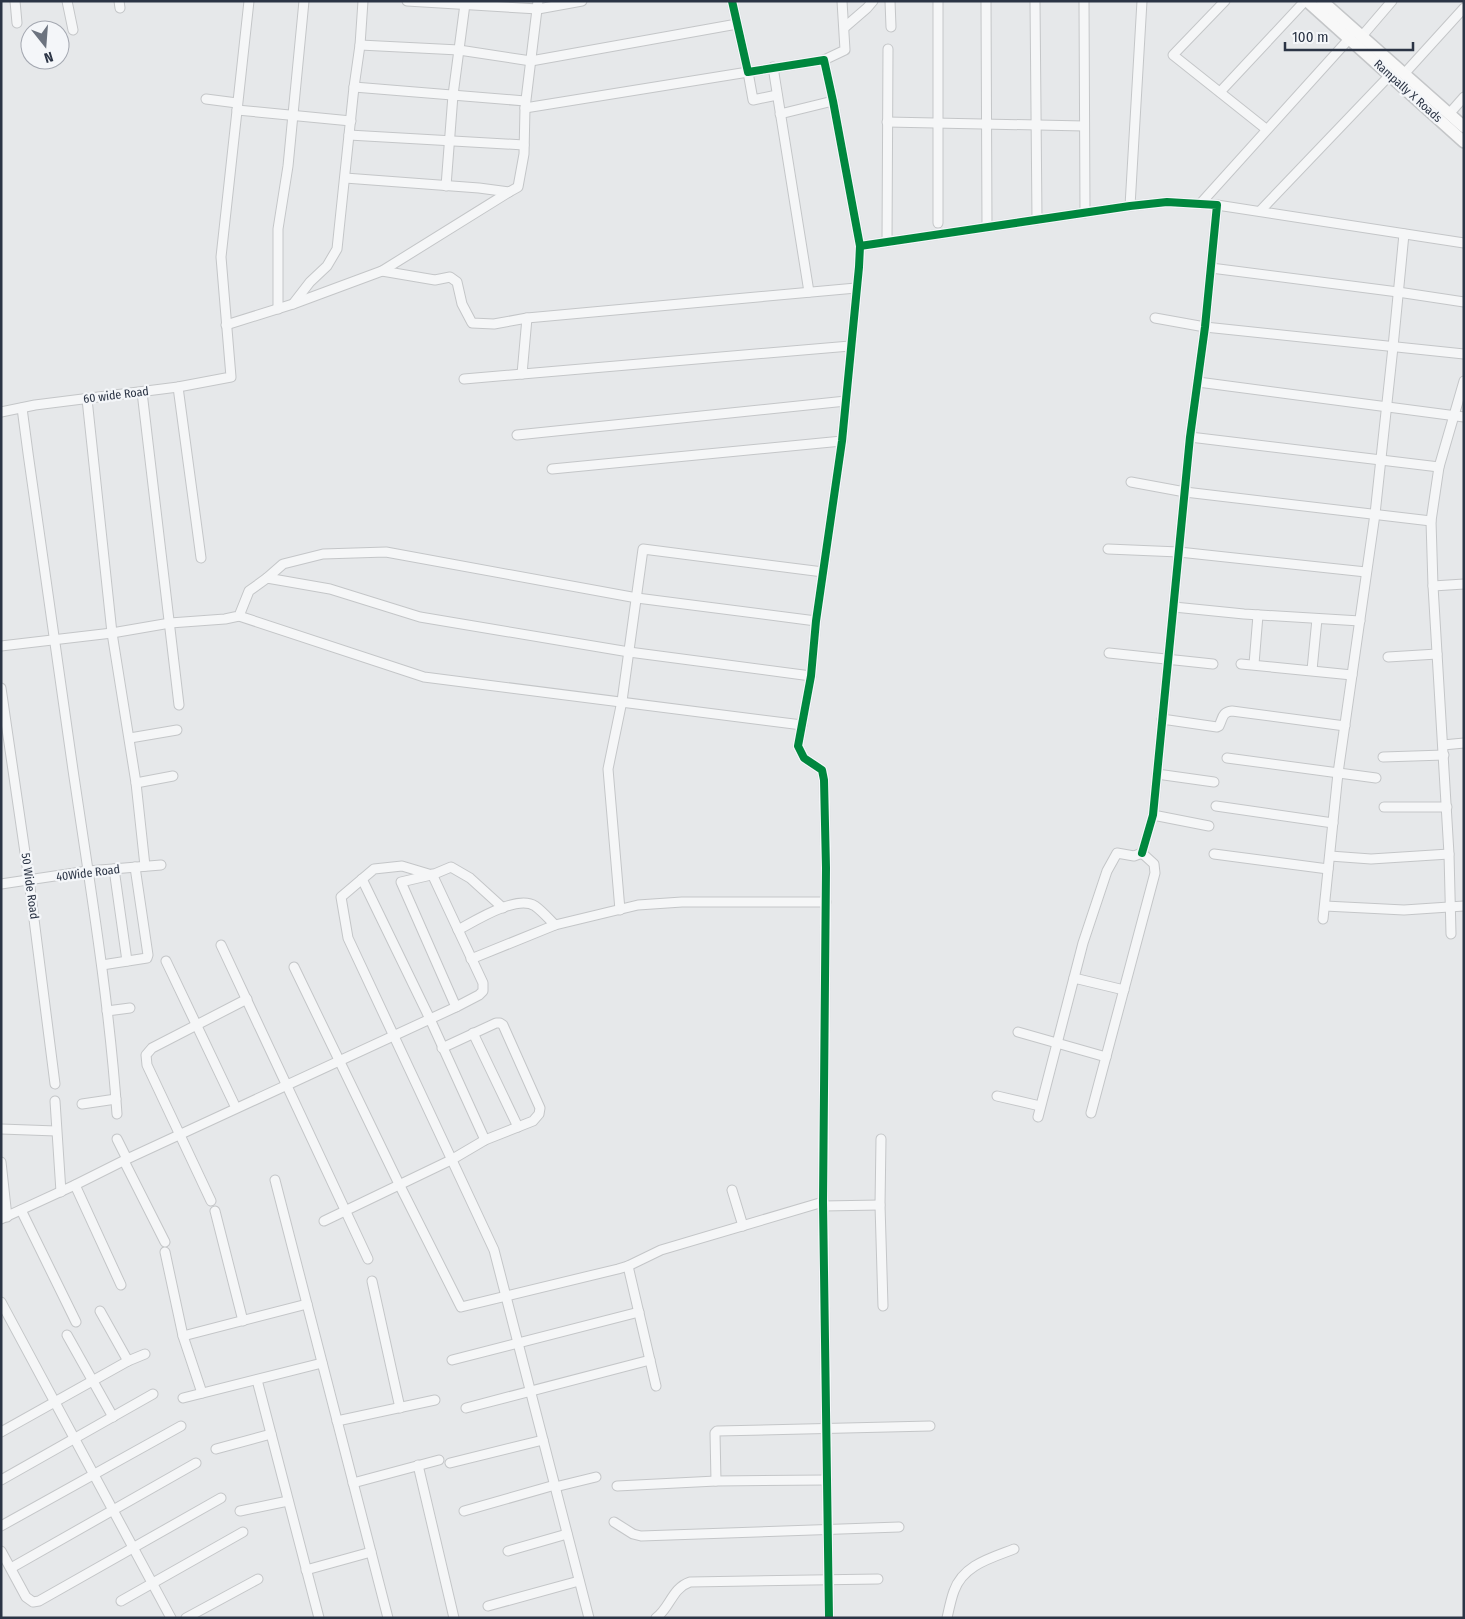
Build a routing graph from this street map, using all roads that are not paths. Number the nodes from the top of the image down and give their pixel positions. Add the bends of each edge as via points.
1 (15, 1) edge
2 (67, 1) edge
3 (248, 1) edge
4 (304, 1) edge
5 (363, 1) edge
6 (408, 1) edge
7 (582, 1) edge
8 (732, 1) edge
9 (842, 1) edge
10 (873, 1) edge
11 (890, 1) edge
12 (938, 1) edge
13 (986, 1) edge
14 (1035, 1) edge
15 (1084, 1) edge
16 (1142, 1) edge
17 (1225, 1) edge
18 (1306, 1) edge
19 (1322, 1) edge
20 (1392, 1) edge
21 (421, 2) edge
22 (471, 3) edge
23 (538, 5) edge
24 (1464, 8) edge
25 (17, 23) dead end
26 (738, 24) junction
27 (845, 27) junction
28 (891, 27) dead end
29 (73, 30) dead end
30 (1362, 36) junction
31 (1349, 39) junction
32 (360, 45) junction
33 (459, 50) junction
34 (888, 50) dead end
35 (824, 60) junction
36 (531, 61) junction
37 (773, 67) junction
38 (748, 72) junction
39 (1404, 74) junction
40 (1390, 75) junction
41 (354, 87) junction
42 (1220, 92) junction
43 (453, 95) junction
44 (777, 95) junction
45 (1464, 97) edge
46 (206, 98) dead end
47 (833, 102) junction
48 (525, 104) junction
49 (237, 107) junction
50 (780, 114) junction
51 (1449, 114) junction
52 (293, 116) junction
53 (351, 121) junction
54 (887, 122) junction
55 (938, 123) junction
56 (986, 124) junction
57 (1036, 125) junction
58 (1084, 126) junction
59 (1464, 127) edge
60 (1266, 129) junction
61 (349, 135) junction
62 (449, 141) junction
63 (1464, 142) edge
64 (524, 145) junction
65 (345, 178) junction
66 (446, 186) junction
67 (509, 192) junction
68 (1201, 203) junction
69 (1217, 205) junction
70 (1130, 206) junction
71 (1260, 211) junction
72 (1085, 213) junction
73 (1037, 220) junction
74 (938, 223) dead end
75 (987, 227) junction
76 (1404, 234) junction
77 (887, 242) junction
78 (1464, 243) edge
79 (860, 246) junction
80 (1211, 268) junction
81 (382, 271) junction
82 (856, 288) junction
83 (809, 292) junction
84 (1398, 292) junction
85 (1464, 302) edge
86 (293, 304) junction
87 (278, 309) junction
88 (527, 318) junction
89 (1155, 318) dead end
90 (226, 325) junction
91 (1205, 327) junction
92 (850, 346) junction
93 (1393, 347) junction
94 (1464, 354) edge
95 (522, 374) junction
96 (464, 379) dead end
97 (1464, 381) edge
98 (1198, 382) junction
99 (178, 388) junction
100 (142, 392) junction
101 (87, 399) junction
102 (846, 401) junction
103 (1387, 406) junction
104 (22, 408) junction
105 (1, 412) edge
106 (1454, 415) junction
107 (1464, 417) edge
108 (517, 435) dead end
109 (1190, 437) junction
110 (842, 441) junction
111 (1381, 460) junction
112 (1439, 467) junction
113 (552, 469) dead end
114 (1131, 482) dead end
115 (1186, 492) junction
116 (1375, 514) junction
117 (1431, 521) junction
118 (1108, 549) dead end
119 (1179, 552) junction
120 (201, 558) dead end
121 (823, 572) junction
122 (1366, 572) junction
123 (267, 578) junction
124 (1464, 584) edge
125 (1433, 586) junction
126 (636, 598) junction
127 (1174, 607) junction
128 (1258, 615) junction
129 (239, 616) junction
130 (1317, 619) junction
131 (816, 620) junction
132 (1360, 621) junction
133 (170, 623) junction
134 (112, 633) junction
135 (53, 640) junction
136 (1, 646) edge
137 (629, 652) junction
138 (1109, 653) dead end
139 (1437, 654) junction
140 (1388, 657) dead end
141 (1168, 660) junction
142 (1213, 664) dead end
143 (1241, 664) dead end
144 (1254, 664) junction
145 (1312, 670) junction
146 (1352, 675) junction
147 (811, 676) junction
148 (1, 688) edge
149 (622, 702) junction
150 (179, 705) dead end
151 (1162, 719) junction
152 (802, 726) junction
153 (1345, 726) junction
154 (178, 730) dead end
155 (130, 738) junction
156 (1464, 743) edge
157 (1443, 745) junction
158 (1444, 755) junction
159 (1383, 757) dead end
160 (1227, 758) dead end
161 (1338, 773) junction
162 (1157, 774) junction
163 (173, 776) dead end
164 (1376, 778) dead end
165 (1214, 782) dead end
166 (136, 783) junction
167 (1216, 806) dead end
168 (1447, 807) junction
169 (1384, 808) dead end
170 (1153, 815) junction
171 (1333, 824) junction
172 (1209, 826) dead end
173 (1142, 853) junction
174 (1214, 854) dead end
175 (1449, 854) junction
176 (1330, 856) junction
177 (161, 865) dead end
178 (145, 866) junction
179 (135, 867) junction
180 (114, 869) junction
181 (1328, 869) junction
182 (88, 871) junction
183 (432, 874) junction
184 (362, 879) junction
185 (30, 880) junction
186 (1, 884) edge
187 (826, 902) junction
188 (1325, 906) junction
189 (1450, 906) junction
190 (1464, 906) edge
191 (503, 908) junction
192 (620, 910) junction
193 (1324, 919) dead end
194 (555, 925) junction
195 (458, 930) junction
196 (1451, 934) dead end
197 (221, 944) dead end
198 (471, 959) junction
199 (127, 961) junction
200 (166, 961) dead end
201 (102, 965) junction
202 (294, 967) dead end
203 (1074, 978) junction
204 (1124, 990) junction
205 (247, 999) junction
206 (456, 1007) junction
207 (130, 1008) dead end
208 (107, 1011) junction
209 (430, 1019) junction
210 (196, 1026) junction
211 (1018, 1032) dead end
212 (473, 1033) junction
213 (392, 1036) junction
214 (1057, 1043) junction
215 (442, 1048) junction
216 (1106, 1057) junction
217 (339, 1061) junction
218 (55, 1084) dead end
219 (288, 1084) junction
220 (997, 1096) dead end
221 (116, 1099) junction
222 (55, 1101) dead end
223 (82, 1104) dead end
224 (1040, 1106) junction
225 (236, 1108) junction
226 (117, 1114) dead end
227 (1091, 1114) dead end
228 (1038, 1117) dead end
229 (518, 1127) junction
230 (1, 1129) edge
231 (56, 1131) junction
232 (181, 1135) junction
233 (117, 1139) dead end
234 (881, 1139) dead end
235 (485, 1140) junction
236 (125, 1160) junction
237 (451, 1160) junction
238 (1, 1162) edge
239 (275, 1180) dead end
240 (399, 1184) junction
241 (75, 1186) junction
242 (732, 1190) dead end
243 (61, 1192) junction
244 (211, 1201) dead end
245 (823, 1204) junction
246 (880, 1206) junction
247 (21, 1210) junction
248 (215, 1211) dead end
249 (345, 1211) junction
250 (4, 1218) edge
251 (324, 1221) dead end
252 (743, 1226) junction
253 (165, 1242) dead end
254 (165, 1252) dead end
255 (368, 1259) dead end
256 (628, 1266) junction
257 (372, 1281) dead end
258 (121, 1285) dead end
259 (506, 1297) junction
260 (1, 1302) edge
261 (307, 1304) junction
262 (883, 1306) dead end
263 (100, 1310) dead end
264 (639, 1312) junction
265 (6, 1320) edge
266 (243, 1321) junction
267 (76, 1322) dead end
268 (67, 1335) dead end
269 (183, 1336) junction
270 (518, 1344) junction
271 (145, 1354) dead end
272 (452, 1360) dead end
273 (650, 1360) junction
274 (128, 1361) junction
275 (322, 1364) junction
276 (257, 1380) junction
277 (93, 1381) junction
278 (656, 1386) dead end
279 (530, 1391) junction
280 (202, 1393) junction
281 (152, 1394) dead end
282 (183, 1398) dead end
283 (435, 1400) dead end
284 (55, 1402) junction
285 (400, 1408) junction
286 (466, 1408) dead end
287 (113, 1417) junction
288 (337, 1421) junction
289 (181, 1426) dead end
290 (930, 1426) dead end
291 (826, 1428) junction
292 (1, 1432) edge
293 (271, 1434) junction
294 (74, 1439) junction
295 (543, 1440) junction
296 (216, 1449) dead end
297 (439, 1460) dead end
298 (196, 1463) dead end
299 (450, 1463) dead end
300 (418, 1465) junction
301 (93, 1474) junction
302 (596, 1477) dead end
303 (1, 1480) edge
304 (827, 1480) junction
305 (716, 1481) junction
306 (353, 1483) junction
307 (555, 1486) junction
308 (617, 1486) dead end
309 (221, 1498) dead end
310 (288, 1501) junction
311 (113, 1510) junction
312 (240, 1511) dead end
313 (464, 1511) dead end
314 (614, 1522) dead end
315 (1, 1526) edge
316 (898, 1527) dead end
317 (828, 1529) junction
318 (243, 1532) dead end
319 (567, 1534) junction
320 (133, 1547) junction
321 (1014, 1549) dead end
322 (1, 1551) edge
323 (508, 1551) dead end
324 (371, 1552) junction
325 (11, 1568) junction
326 (306, 1570) junction
327 (258, 1579) dead end
328 (878, 1579) dead end
329 (579, 1581) junction
330 (828, 1581) junction
331 (153, 1584) junction
332 (120, 1601) dead end
333 (488, 1606) dead end
334 (171, 1618) edge
335 (186, 1618) edge
336 (319, 1618) edge
337 (388, 1618) edge
338 (454, 1618) edge
339 (589, 1618) edge
340 (656, 1618) edge
341 (829, 1618) edge
342 (947, 1618) edge

1 - 25 street
2 - 29 street
3 - 49 street
4 - 52 street
5 - 32 street
6 - 21 street
7 - 23 street
8 - 26 street
9 - 27 street
10 - 27 street
11 - 28 street
12 - 55 street
13 - 56 street
14 - 57 street
15 - 58 street
16 - 70 street
17 - 42 street via 1173,55
18 - 31 main road, Rampally X Roads
18 - 42 street
19 - 30 main road
20 - 30 street
21 - 22 street
22 - 23 street
22 - 33 street
23 - 36 street
24 - 39 street
26 - 36 street
26 - 38 street
27 - 35 street via 845,50
30 - 39 main road
31 - 40 main road, Rampally X Roads
31 - 60 street
32 - 33 street
32 - 41 street
33 - 36 street
33 - 43 street
34 - 54 street
35 - 37 street
35 - 47 street
36 - 48 street
37 - 38 street
37 - 44 street
38 - 44 street via 753,100
38 - 48 street
39 - 51 main road
40 - 63 main road, Rampally X Roads
40 - 71 street
41 - 43 street
41 - 53 street
42 - 60 street
43 - 48 street
43 - 62 street
44 - 50 street
45 - 51 street
46 - 49 street
47 - 50 street
47 - 79 street
48 - 64 street
49 - 52 street
49 - 90 street via 220,256
50 - 83 street
51 - 59 main road
52 - 53 street
52 - 87 street via 278,229
53 - 61 street
54 - 55 street
54 - 77 street
55 - 56 street
55 - 74 street
56 - 57 street
56 - 75 street
57 - 58 street
57 - 73 street
58 - 72 street
60 - 68 street
61 - 62 street
61 - 65 street
62 - 64 street
62 - 66 street
64 - 67 street via 518,187
65 - 66 street
65 - 86 street via 337,249 327,266
66 - 67 street
67 - 81 street
68 - 69 street
68 - 70 street
69 - 71 street
69 - 80 street
70 - 72 street
71 - 76 street
72 - 73 street
73 - 75 street
75 - 77 street
76 - 78 street
76 - 84 street
77 - 79 street
79 - 82 street
80 - 84 street
80 - 91 street
81 - 86 street
81 - 88 street via 435,280 450,277 457,282 462,304 472,323 494,324
82 - 83 street
82 - 92 street
83 - 88 street
84 - 85 street
84 - 93 street
86 - 87 street
87 - 90 street
88 - 95 street
89 - 91 street
90 - 99 street, 60 wide Road via 231,377
91 - 93 street
91 - 98 street
92 - 95 street
92 - 102 street
93 - 94 street
93 - 103 street
95 - 96 street
97 - 106 street
98 - 103 street
98 - 109 street
99 - 100 street, 60 wide Road
99 - 120 street
100 - 101 street, 60 wide Road
100 - 133 street
101 - 104 street, 60 wide Road
101 - 134 street
102 - 108 street
102 - 110 street
103 - 106 street
103 - 111 street
104 - 105 street, 60 wide Road
104 - 135 street
106 - 107 street
106 - 112 street
109 - 111 street
109 - 115 street
110 - 113 street
110 - 121 street
111 - 112 street
111 - 116 street
112 - 117 street
114 - 115 street
115 - 116 street
115 - 119 street
116 - 117 street
116 - 122 street
117 - 125 street
118 - 119 street
119 - 122 street
119 - 127 street
121 - 126 street via 643,549
121 - 131 street
122 - 132 street
123 - 126 street via 282,564 323,554 386,552
123 - 129 street via 249,591
123 - 137 street via 330,589 420,618
124 - 125 street
125 - 139 street
126 - 131 street
126 - 137 street
127 - 128 street
127 - 141 street
128 - 130 street
128 - 144 street
129 - 133 street
129 - 149 street via 424,677
130 - 132 street
130 - 145 street
131 - 147 street
132 - 146 street
133 - 134 street
133 - 150 street
134 - 135 street
134 - 155 street
135 - 136 street
135 - 182 street
137 - 147 street
137 - 149 street
138 - 141 street
139 - 140 street
139 - 157 street
141 - 142 street
141 - 151 street
143 - 144 street
144 - 145 street
145 - 146 street
146 - 153 street
147 - 152 street
148 - 185 street, 50 Wide Road
149 - 152 street
149 - 192 street via 608,770
151 - 153 street via 1217,727 1226,711 1232,711
151 - 162 street
152 - 187 street via 798,746 804,758 822,770 824,780
153 - 161 street
154 - 155 street
155 - 166 street
156 - 157 street
157 - 158 street
158 - 159 street
158 - 168 street
160 - 161 street
161 - 164 street
161 - 171 street
162 - 165 street
162 - 170 street
163 - 166 street
166 - 178 street
167 - 171 street
168 - 169 street
168 - 175 street
170 - 172 street
170 - 173 street
171 - 176 street
173 - 203 street via 1134,856 1117,853 1111,864
173 - 204 street via 1154,864 1155,873
174 - 181 street
175 - 176 street via 1371,859
175 - 189 street
176 - 181 street
177 - 178 street, 40Wide Road
178 - 179 street, 40Wide Road
179 - 180 street, 40Wide Road
179 - 199 street via 148,955 147,958
180 - 182 street, 40Wide Road
180 - 199 street
181 - 188 street
182 - 185 street, 40Wide Road
182 - 201 street
183 - 184 street via 402,866 374,869
183 - 191 street via 451,867 470,878
183 - 195 street
183 - 206 street via 401,882
184 - 209 street
184 - 213 street via 341,896 348,938
185 - 186 street, 40Wide Road
185 - 218 street, 50 Wide Road
187 - 192 street via 682,902 638,905
187 - 245 street
188 - 189 street via 1404,910
188 - 193 street
189 - 190 street
189 - 196 street
191 - 194 street via 512,904 534,905
191 - 195 street
192 - 194 street
194 - 198 street
195 - 198 street
197 - 205 street
198 - 206 street via 483,983 482,991
199 - 201 street
200 - 210 street
201 - 208 street
202 - 217 street
203 - 204 street
203 - 214 street
204 - 216 street
205 - 210 street
205 - 219 street
206 - 209 street
207 - 208 street
208 - 221 street
209 - 213 street
209 - 215 street
210 - 225 street
210 - 232 street via 152,1048 146,1055 147,1066
211 - 214 street
212 - 215 street
212 - 229 street
212 - 229 street via 496,1023 503,1025 540,1108 533,1121
213 - 217 street
213 - 237 street
214 - 216 street
214 - 224 street
215 - 235 street
216 - 227 street
217 - 219 street
217 - 240 street
219 - 225 street
219 - 249 street
220 - 224 street
221 - 223 street
221 - 226 street
222 - 231 street
224 - 228 street
225 - 232 street
229 - 235 street
230 - 231 street
231 - 243 street
232 - 236 street
232 - 244 street
233 - 236 street
234 - 246 street
235 - 237 street
236 - 241 street
236 - 253 street
237 - 240 street
237 - 259 street via 494,1250
238 - 250 street
239 - 261 street
240 - 249 street
240 - 259 street via 461,1307
241 - 243 street
241 - 258 street
242 - 252 street
243 - 247 street
245 - 246 street
245 - 252 street
245 - 291 street
246 - 262 street
247 - 250 street
247 - 267 street
248 - 266 street
249 - 251 street
249 - 255 street
252 - 256 street via 661,1250
254 - 269 street
256 - 259 street
256 - 264 street
257 - 285 street
259 - 270 street
260 - 265 street
261 - 266 street
261 - 275 street
263 - 274 street
264 - 270 street
264 - 273 street
265 - 284 street
266 - 269 street
268 - 277 street
269 - 280 street
270 - 272 street
270 - 279 street
271 - 274 street
273 - 278 street
273 - 279 street
274 - 277 street
275 - 276 street
275 - 288 street
276 - 280 street
276 - 293 street
277 - 284 street
277 - 287 street
279 - 286 street
279 - 295 street
280 - 282 street
281 - 287 street
283 - 285 street
284 - 292 street
284 - 294 street
285 - 288 street
287 - 294 street
288 - 306 street
289 - 301 street
290 - 291 street
291 - 304 street
291 - 305 street via 716,1432
293 - 296 street
293 - 310 street
294 - 301 street
294 - 303 street
295 - 299 street
295 - 307 street
297 - 300 street
298 - 311 street
300 - 306 street
300 - 338 street
301 - 311 street
301 - 315 street
302 - 307 street
304 - 305 street
304 - 317 street
305 - 308 street
306 - 324 street
307 - 313 street
307 - 319 street
309 - 320 street
310 - 312 street
310 - 326 street
311 - 320 street
311 - 325 street
314 - 317 street via 641,1536
316 - 317 street
317 - 330 street
318 - 331 street
319 - 323 street
319 - 329 street
320 - 325 street via 36,1602 26,1597
320 - 331 street
321 - 342 street via 979,1562 965,1573 954,1589
322 - 325 street
324 - 326 street
324 - 337 street
326 - 336 street
327 - 335 street
328 - 330 street
329 - 333 street
329 - 339 street
330 - 340 street via 690,1582 678,1588
330 - 341 street
331 - 332 street
331 - 334 street

